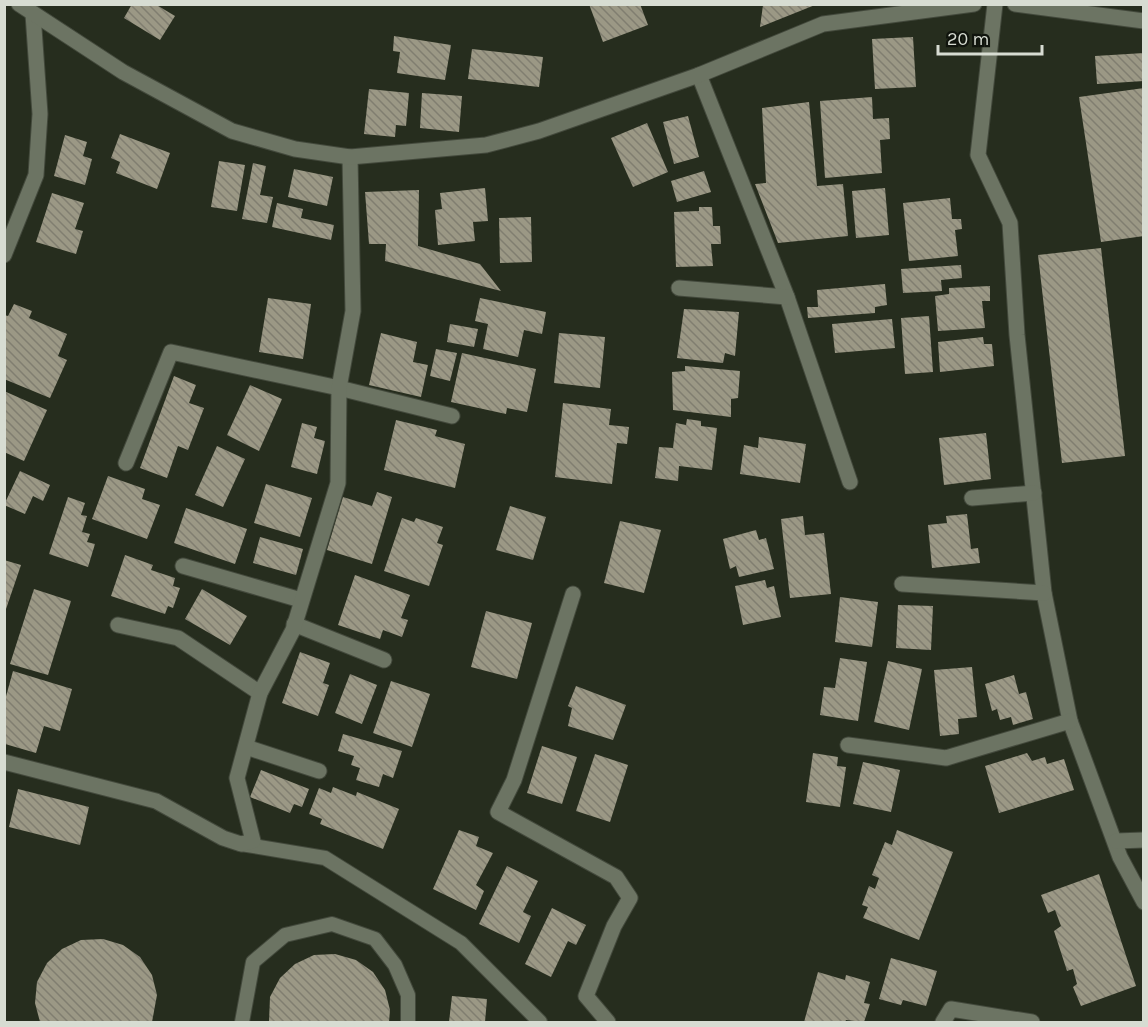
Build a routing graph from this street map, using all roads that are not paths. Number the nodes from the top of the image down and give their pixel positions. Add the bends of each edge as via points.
1 (19, 4) edge
2 (974, 4) edge
3 (995, 4) edge
4 (1015, 4) edge
5 (1074, 4) edge
6 (1095, 10) edge
7 (33, 14) junction
8 (1143, 21) edge
9 (699, 75) junction
10 (350, 157) junction
11 (4, 255) edge
12 (679, 288) dead end
13 (787, 297) junction
14 (339, 388) junction
15 (452, 416) dead end
16 (126, 464) dead end
17 (850, 482) dead end
18 (1034, 493) junction
19 (972, 498) dead end
20 (183, 566) dead end
21 (902, 584) dead end
22 (1044, 593) junction
23 (573, 594) dead end
24 (301, 600) junction
25 (294, 624) junction
26 (118, 625) dead end
27 (384, 660) dead end
28 (260, 693) junction
29 (1070, 721) junction
30 (848, 745) dead end
31 (246, 747) junction
32 (4, 762) edge
33 (319, 771) dead end
34 (1143, 840) edge
35 (1116, 841) junction
36 (241, 844) junction
37 (1143, 902) edge
38 (242, 1023) edge
39 (408, 1023) edge
40 (540, 1023) edge
41 (608, 1023) edge
42 (943, 1023) edge
43 (1032, 1023) edge

1 - 7 street
2 - 9 street via 823,24
3 - 18 street via 978,155 1010,224
4 - 6 street
5 - 6 street
6 - 8 street
7 - 10 street via 123,72 232,131 295,149
7 - 11 street via 40,114 36,175
9 - 10 street via 539,131 486,145
9 - 13 street
10 - 14 street via 353,311
12 - 13 street
13 - 17 street
14 - 15 street
14 - 16 street via 171,352
14 - 24 street via 338,483
18 - 19 street
18 - 22 street
20 - 24 street
21 - 22 street
22 - 29 street
23 - 41 street via 514,780 498,812 616,877 630,898 614,926 586,996
24 - 25 street
25 - 27 street
25 - 28 street
26 - 28 street via 178,638
28 - 31 street
29 - 30 street via 946,758
29 - 35 street
31 - 33 street
31 - 36 street via 237,778 253,841
32 - 36 street via 156,801
34 - 35 street
35 - 37 street
36 - 40 lane via 325,858 461,943
38 - 39 lane via 253,962 285,935 332,924 375,939 395,965 408,994
42 - 43 street via 951,1008

